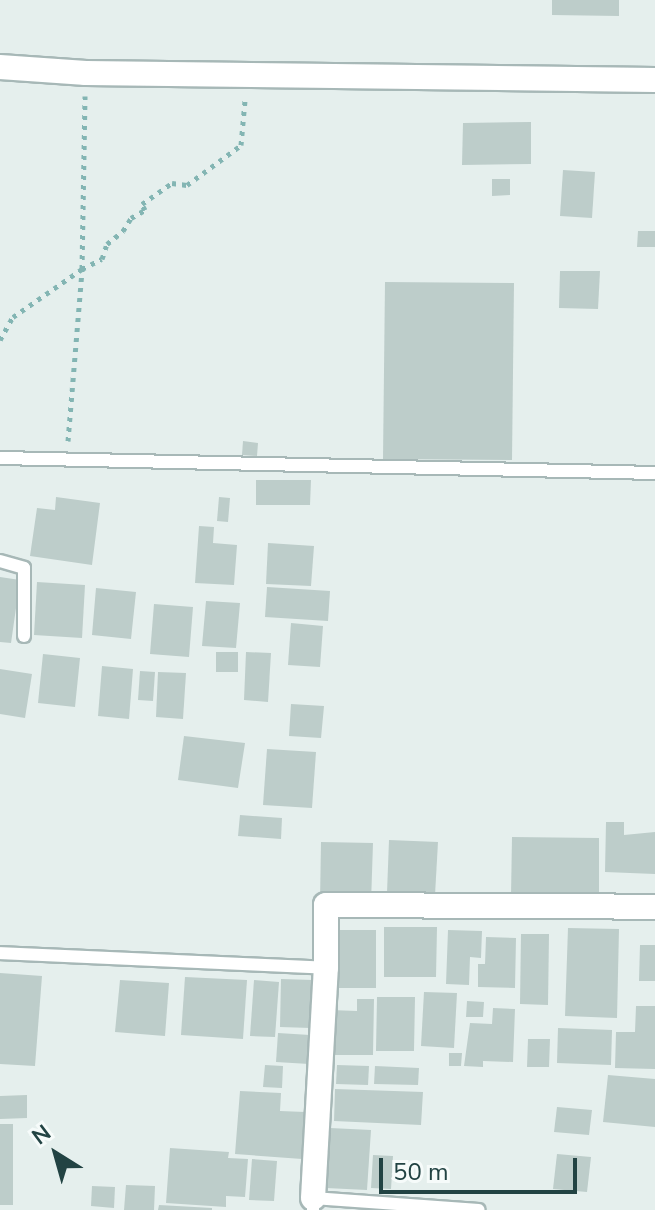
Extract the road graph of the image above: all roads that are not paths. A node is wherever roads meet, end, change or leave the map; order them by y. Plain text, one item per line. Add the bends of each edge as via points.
1 (0, 67) edge
2 (655, 80) edge
3 (0, 458) edge
4 (655, 473) edge
5 (0, 561) edge
6 (24, 636) dead end
7 (655, 907) edge
8 (0, 953) edge
9 (326, 968) junction
10 (313, 1204) edge
11 (479, 1210) edge

1 - 2 main road via 86,73
3 - 4 lane
5 - 6 lane via 24,568
7 - 9 main road via 326,905
8 - 9 lane
9 - 10 main road
10 - 11 lane

